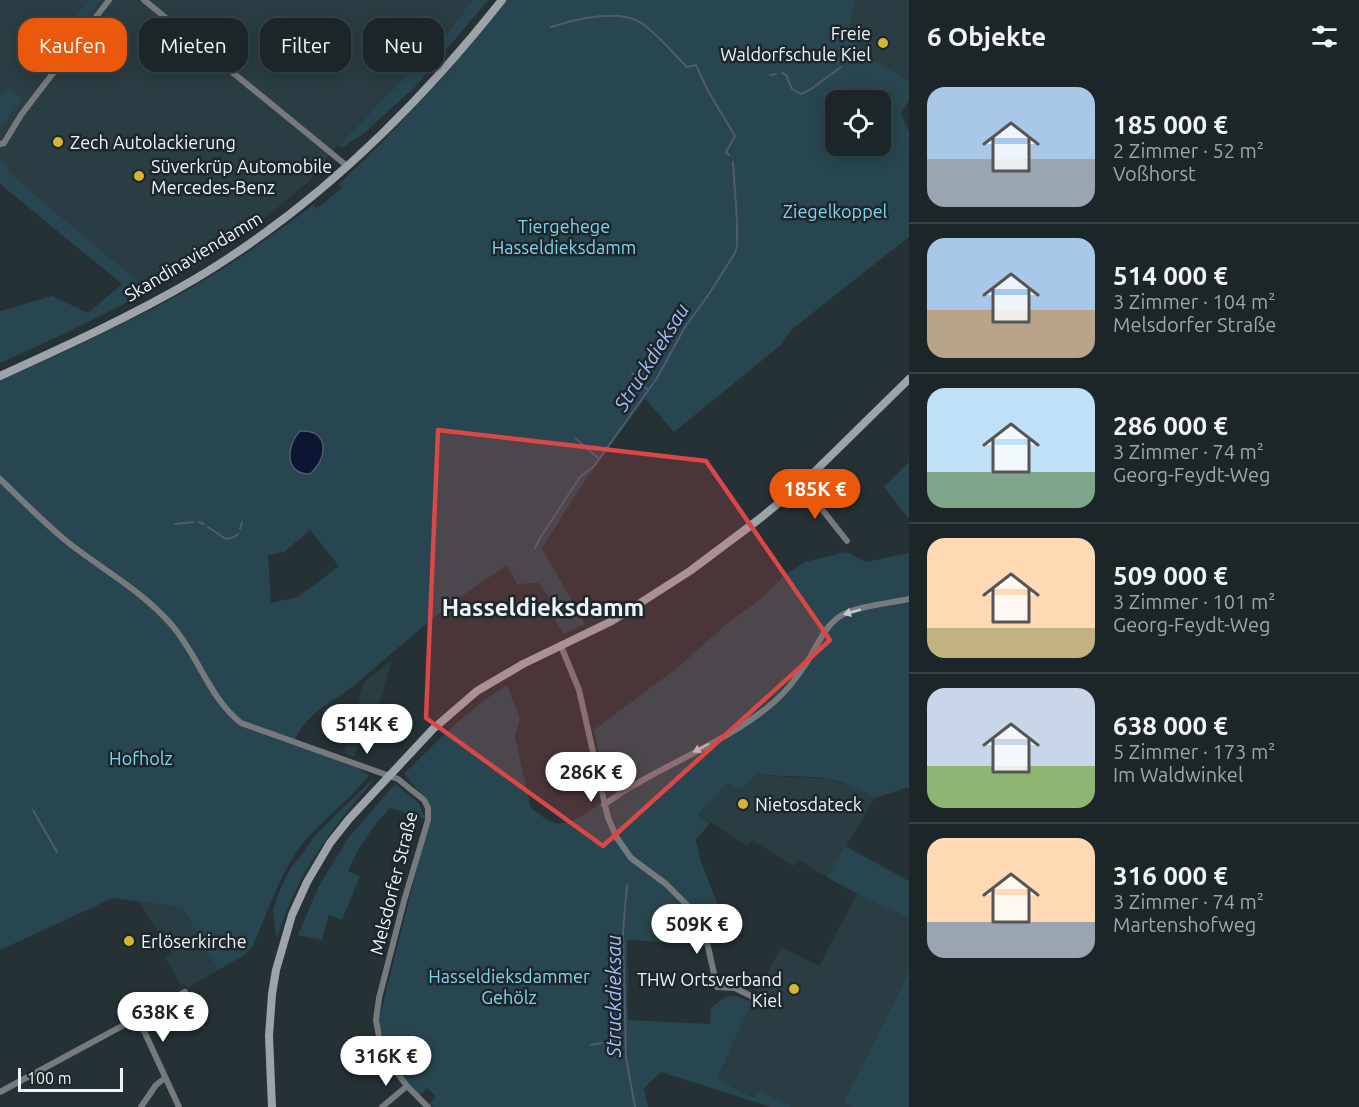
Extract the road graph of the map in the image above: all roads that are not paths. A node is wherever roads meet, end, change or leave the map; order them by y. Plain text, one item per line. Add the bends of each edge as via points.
1 (110, 0) edge
2 (144, 0) edge
3 (502, 0) edge
4 (0, 144) edge
5 (347, 166) junction
6 (0, 376) edge
7 (909, 379) edge
8 (0, 479) edge
9 (802, 484) junction
10 (847, 541) dead end
11 (909, 599) edge
12 (561, 646) junction
13 (390, 776) junction
14 (604, 805) junction
15 (184, 992) dead end
16 (755, 998) dead end
17 (138, 1018) junction
18 (165, 1078) junction
19 (407, 1086) junction
20 (0, 1092) edge
21 (141, 1107) edge
22 (178, 1107) edge
23 (272, 1107) edge
24 (382, 1107) edge
25 (428, 1107) edge

1 - 4 street
2 - 5 street
3 - 5 street, Skandinaviendamm via 433,84
5 - 6 street, Skandinaviendamm via 283,220 196,278 118,321
7 - 9 street
8 - 13 street, Melsdorfer Straße via 70,544 132,587 160,613 184,640 221,704 241,723
9 - 10 street
9 - 12 street via 667,586
11 -> 14 street via 841,615 775,701
12 - 13 street via 477,691 441,721
12 - 14 street via 579,690
13 - 19 street, Melsdorfer Straße via 404,782 428,808 376,1014 383,1051
13 - 23 street via 330,843 292,915 272,994
14 - 16 street via 617,838 631,858 666,884 702,920 717,987 735,988
15 - 17 street
17 - 18 street
17 - 20 street
18 - 21 street
18 - 22 street
19 - 24 street
19 - 25 street, Melsdorfer Straße

